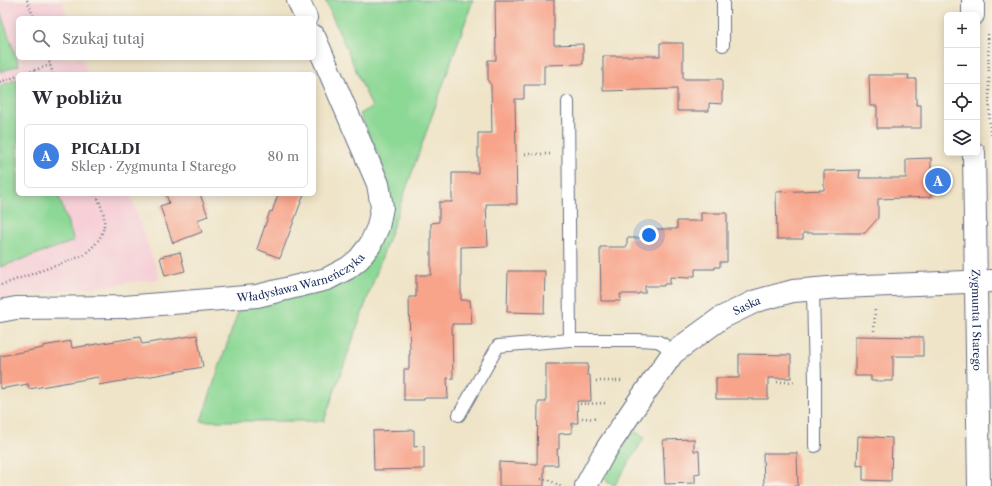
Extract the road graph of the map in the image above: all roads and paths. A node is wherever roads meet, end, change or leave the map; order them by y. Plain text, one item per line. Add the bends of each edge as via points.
1 (27, 0) edge
2 (298, 0) edge
3 (723, 0) edge
4 (973, 0) edge
5 (973, 12) edge
6 (33, 16) edge
7 (305, 16) edge
8 (988, 32) dead end
9 (316, 41) edge
10 (723, 45) dead end
11 (49, 60) edge
12 (50, 65) junction
13 (29, 72) edge
14 (52, 72) edge
15 (16, 77) edge
16 (0, 82) edge
17 (568, 102) dead end
18 (990, 135) dead end
19 (525, 154) dead end
20 (568, 154) junction
21 (974, 156) edge
22 (97, 196) edge
23 (984, 281) edge
24 (0, 285) edge
25 (813, 290) junction
26 (0, 311) edge
27 (570, 340) junction
28 (673, 353) junction
29 (596, 381) dead end
30 (626, 381) dead end
31 (611, 403) dead end
32 (580, 404) dead end
33 (459, 415) dead end
34 (582, 418) dead end
35 (601, 419) dead end
36 (815, 446) dead end
37 (541, 479) dead end
38 (561, 486) edge
39 (586, 486) edge
40 (979, 486) edge

1 - 6 path
2 - 7 street
3 - 10 lane
4 - 5 street
8 - 18 path
9 - 26 street, Władysława Warneńczyka via 378,184 382,207 378,227 370,245 360,258 328,279 257,296 124,307 16,308
11 - 12 path
12 - 13 path
12 - 14 path
15 - 16 path
17 - 20 lane
19 - 20 path
20 - 27 lane
21 - 23 street, Zygmunta I Starego
22 - 24 path via 103,213 104,227 92,248 82,256
23 - 25 street, Saska
23 - 40 street, Zygmunta I Starego
25 - 28 street, Saska via 793,291 756,301 721,318
25 - 36 lane
27 - 28 lane via 657,341
27 - 33 lane via 498,346
28 - 39 street, Saska via 604,453
29 - 30 path
31 - 32 path
34 - 35 path
37 - 38 path

